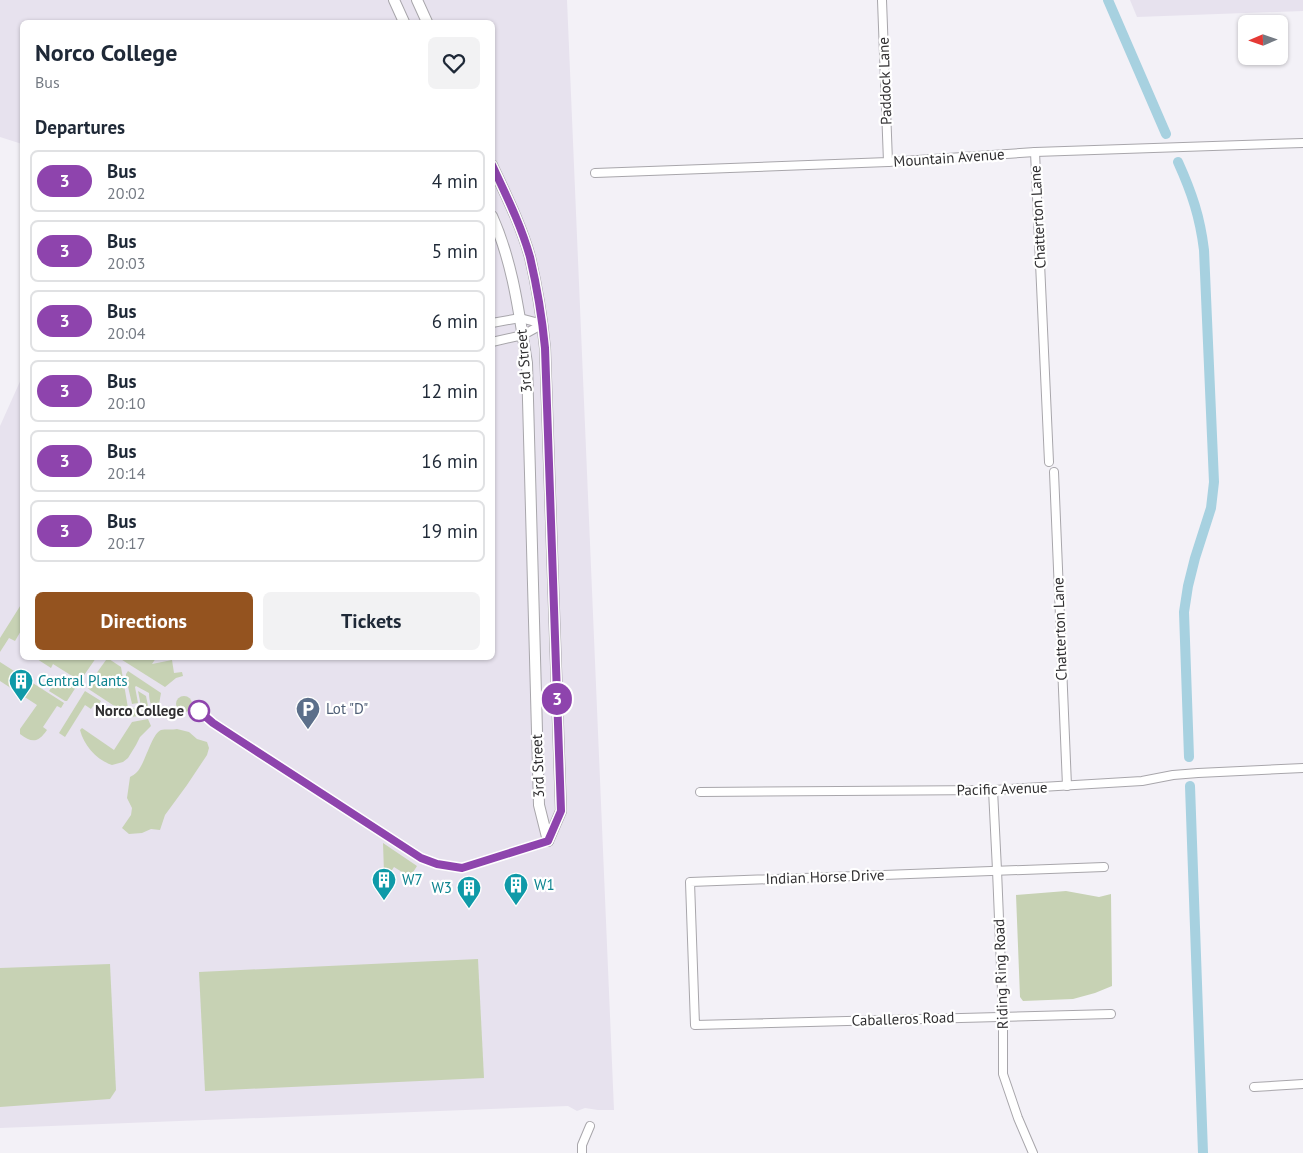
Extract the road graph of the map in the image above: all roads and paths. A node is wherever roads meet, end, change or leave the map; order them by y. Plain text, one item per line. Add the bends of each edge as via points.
1 (394, 0) edge
2 (417, 0) edge
3 (882, 0) edge
4 (403, 20) edge
5 (426, 20) edge
6 (1303, 142) edge
7 (1036, 152) junction
8 (888, 162) junction
9 (495, 171) edge
10 (595, 173) dead end
11 (495, 222) edge
12 (520, 318) junction
13 (495, 322) edge
14 (543, 324) junction
15 (523, 336) junction
16 (495, 341) edge
17 (1049, 462) dead end
18 (1054, 472) dead end
19 (1303, 768) edge
20 (1067, 786) junction
21 (992, 790) junction
22 (700, 792) dead end
23 (1104, 867) dead end
24 (998, 870) junction
25 (1111, 1014) dead end
26 (1003, 1016) junction
27 (695, 1025) joint
28 (1303, 1084) edge
29 (1254, 1087) dead end
30 (590, 1126) dead end
31 (582, 1153) edge
32 (1033, 1153) edge

1 - 4 street
2 - 5 street
3 - 8 street, Paddock Lane
6 - 7 street, Mountain Avenue
7 - 8 street, Mountain Avenue
7 - 17 street, Chatterton Lane
8 - 10 street, Mountain Avenue
9 - 14 street, 3rd Street via 529,256
11 - 12 street, 3rd Street via 510,266
12 - 13 street
12 - 14 street
12 - 15 street, 3rd Street
14 - 15 street
14 - 15 street, 3rd Street via 561,811 548,841 539,805
15 - 16 street
18 - 20 street, Chatterton Lane
19 - 20 street, Pacific Avenue via 1198,772 1142,781
20 - 21 street, Pacific Avenue
21 - 22 street, Pacific Avenue
21 - 24 street, Riding Ring Road
23 - 24 street, Indian Horse Drive
24 - 26 street, Riding Ring Road
24 - 27 street, Indian Horse Drive via 690,882
25 - 26 street, Caballeros Road
26 - 27 street, Caballeros Road
26 - 32 street, Riding Ring Road via 1003,1074
28 - 29 street
30 - 31 street

